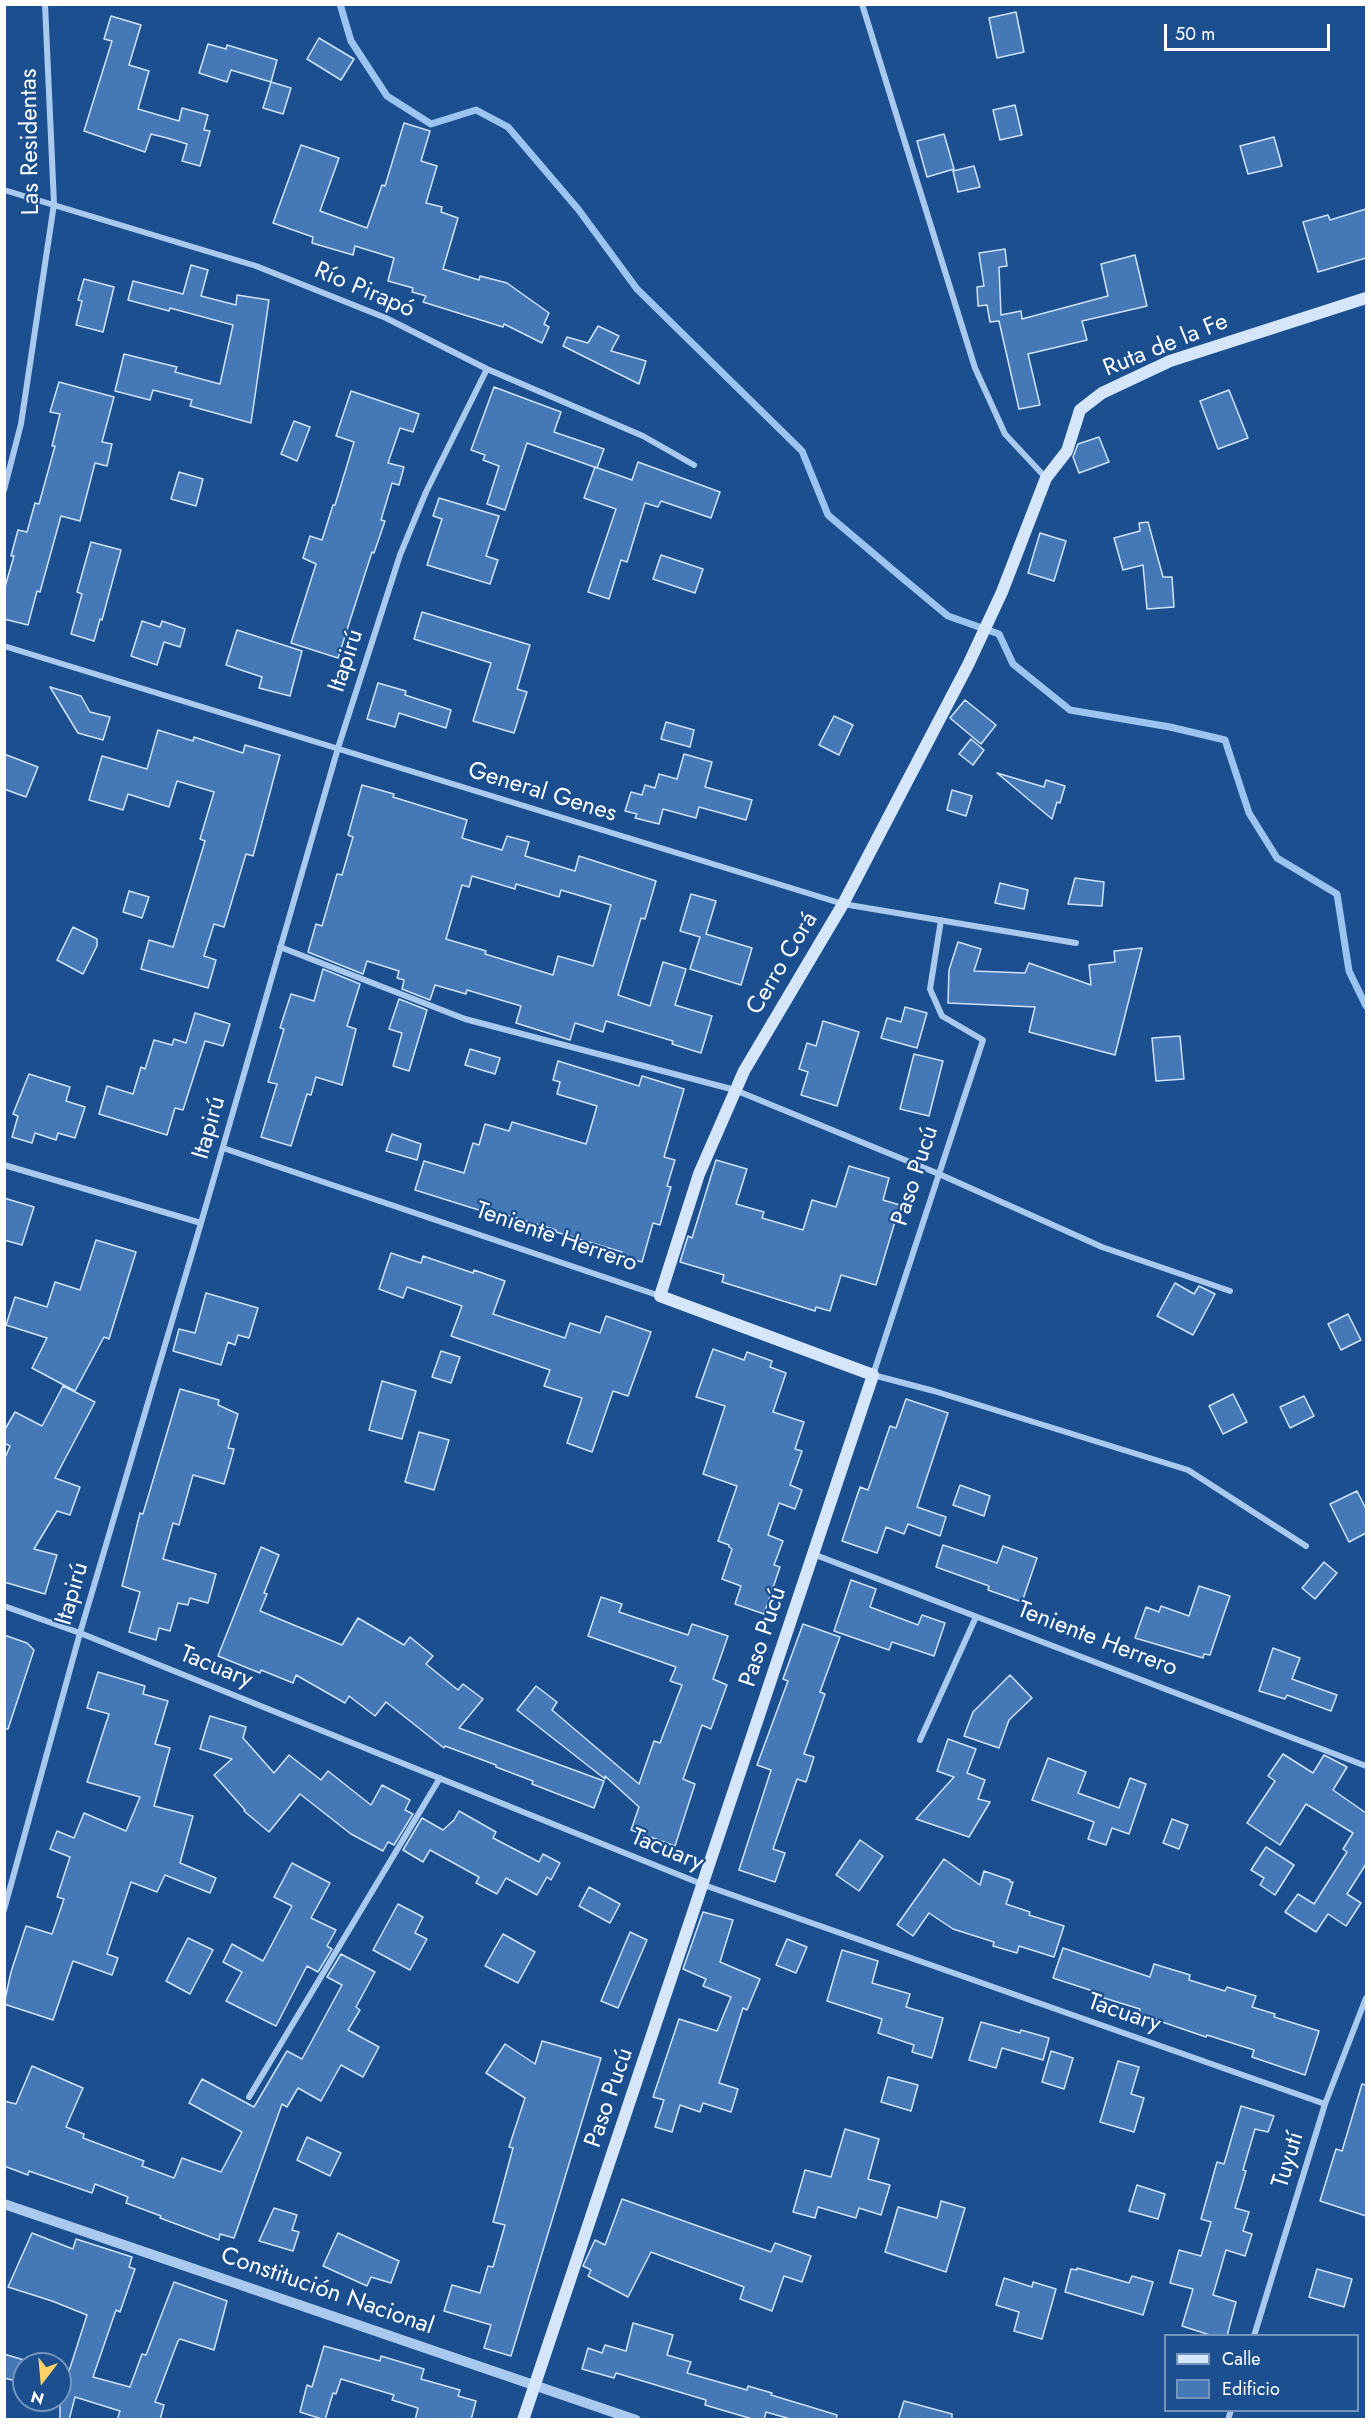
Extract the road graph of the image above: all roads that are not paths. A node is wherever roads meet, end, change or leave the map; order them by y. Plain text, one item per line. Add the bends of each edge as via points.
1 (45, 4) edge
2 (862, 4) edge
3 (4, 190) edge
4 (54, 204) junction
5 (1366, 298) edge
6 (487, 369) junction
7 (694, 465) dead end
8 (1046, 478) junction
9 (4, 490) edge
10 (4, 646) edge
11 (968, 665) joint
12 (338, 748) junction
13 (843, 904) junction
14 (941, 920) junction
15 (1076, 943) dead end
16 (280, 947) junction
17 (735, 1090) junction
18 (223, 1148) junction
19 (4, 1165) edge
20 (939, 1174) junction
21 (201, 1223) junction
22 (1230, 1291) dead end
23 (660, 1296) junction
24 (873, 1375) junction
25 (1306, 1546) dead end
26 (813, 1554) junction
27 (4, 1606) edge
28 (976, 1617) junction
29 (80, 1633) junction
30 (920, 1740) dead end
31 (1366, 1766) edge
32 (440, 1778) junction
33 (704, 1885) junction
34 (4, 1910) edge
35 (1366, 1998) edge
36 (249, 2097) dead end
37 (1325, 2104) junction
38 (4, 2204) edge
39 (1255, 2334) edge
40 (535, 2385) junction
41 (523, 2420) edge
42 (636, 2420) edge

1 - 4 street, Las Residentas
2 - 8 street via 975,368 1005,434
3 - 4 street, Río Pirapó
4 - 6 street, Río Pirapó via 256,266 386,318
4 - 9 street, Las Residentas via 21,424
5 - 8 main road, Ruta de la Fe via 1170,361 1102,393 1080,410 1067,451
6 - 7 street, Río Pirapó via 643,436
6 - 12 street, Itapirú via 426,492 400,555
8 - 11 main road, Ruta de la Fe via 1002,592
10 - 12 street, General Genes
11 - 13 main road, Cerro Corá
12 - 13 street, General Genes
12 - 16 street, Itapirú
13 - 14 street, General Genes
13 - 17 main road, Cerro Corá
14 - 15 street, General Genes
14 - 20 street, Paso Pucú via 930,989 942,1016 983,1040
16 - 17 street via 465,1019
16 - 18 street, Itapirú
17 - 20 street
17 - 23 main road, Cerro Corá via 699,1174
18 - 21 street, Itapirú
18 - 23 street, Teniente Herrero
19 - 21 street
20 - 22 street via 1102,1247
20 - 24 street, Paso Pucú
21 - 29 street, Itapirú
23 - 24 main road, Teniente Herrero
24 - 25 street via 934,1390 1188,1470
24 - 26 main road, Paso Pucú
26 - 28 street, Teniente Herrero
26 - 33 main road, Paso Pucú
27 - 29 street, Tacuary
28 - 30 street
28 - 31 street, Teniente Herrero
29 - 32 street, Tacuary
29 - 34 street, Itapirú
32 - 33 street, Tacuary
32 - 36 street
33 - 37 street, Tacuary
33 - 40 main road, Paso Pucú
35 - 37 street, Tuyutí
37 - 39 street, Tuyutí
38 - 40 street, Constitución Nacional
40 - 41 main road, Paso Pucú
40 - 42 street, Constitución Nacional

